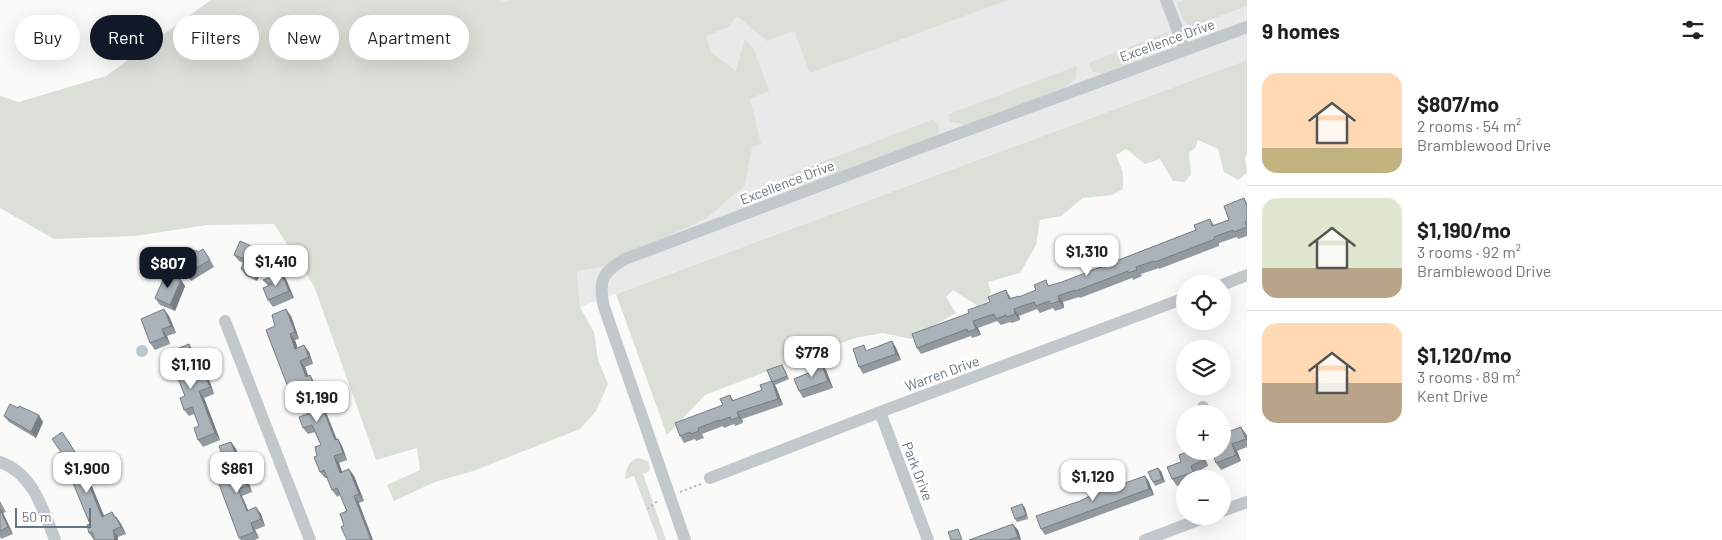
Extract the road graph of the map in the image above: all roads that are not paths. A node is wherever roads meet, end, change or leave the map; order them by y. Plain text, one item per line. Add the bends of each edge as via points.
1 (1166, 0) edge
2 (1247, 27) edge
3 (1185, 50) junction
4 (1247, 276) edge
5 (1231, 281) edge
6 (1176, 301) edge
7 (225, 321) dead end
8 (880, 412) junction
9 (5, 464) edge
10 (710, 478) dead end
11 (1247, 502) edge
12 (1231, 508) edge
13 (1185, 525) edge
14 (55, 540) edge
15 (310, 540) edge
16 (685, 540) edge
17 (928, 540) edge
18 (1145, 540) edge

1 - 3 street
2 - 3 street, Excellence Drive
3 - 16 street, Excellence Drive via 634,256 606,272 600,291 604,307
4 - 5 street
6 - 8 street, Warren Drive
7 - 15 street
8 - 10 street, Warren Drive
8 - 17 street, Park Drive
9 - 14 street via 28,482 35,492
11 - 12 street
13 - 18 street

